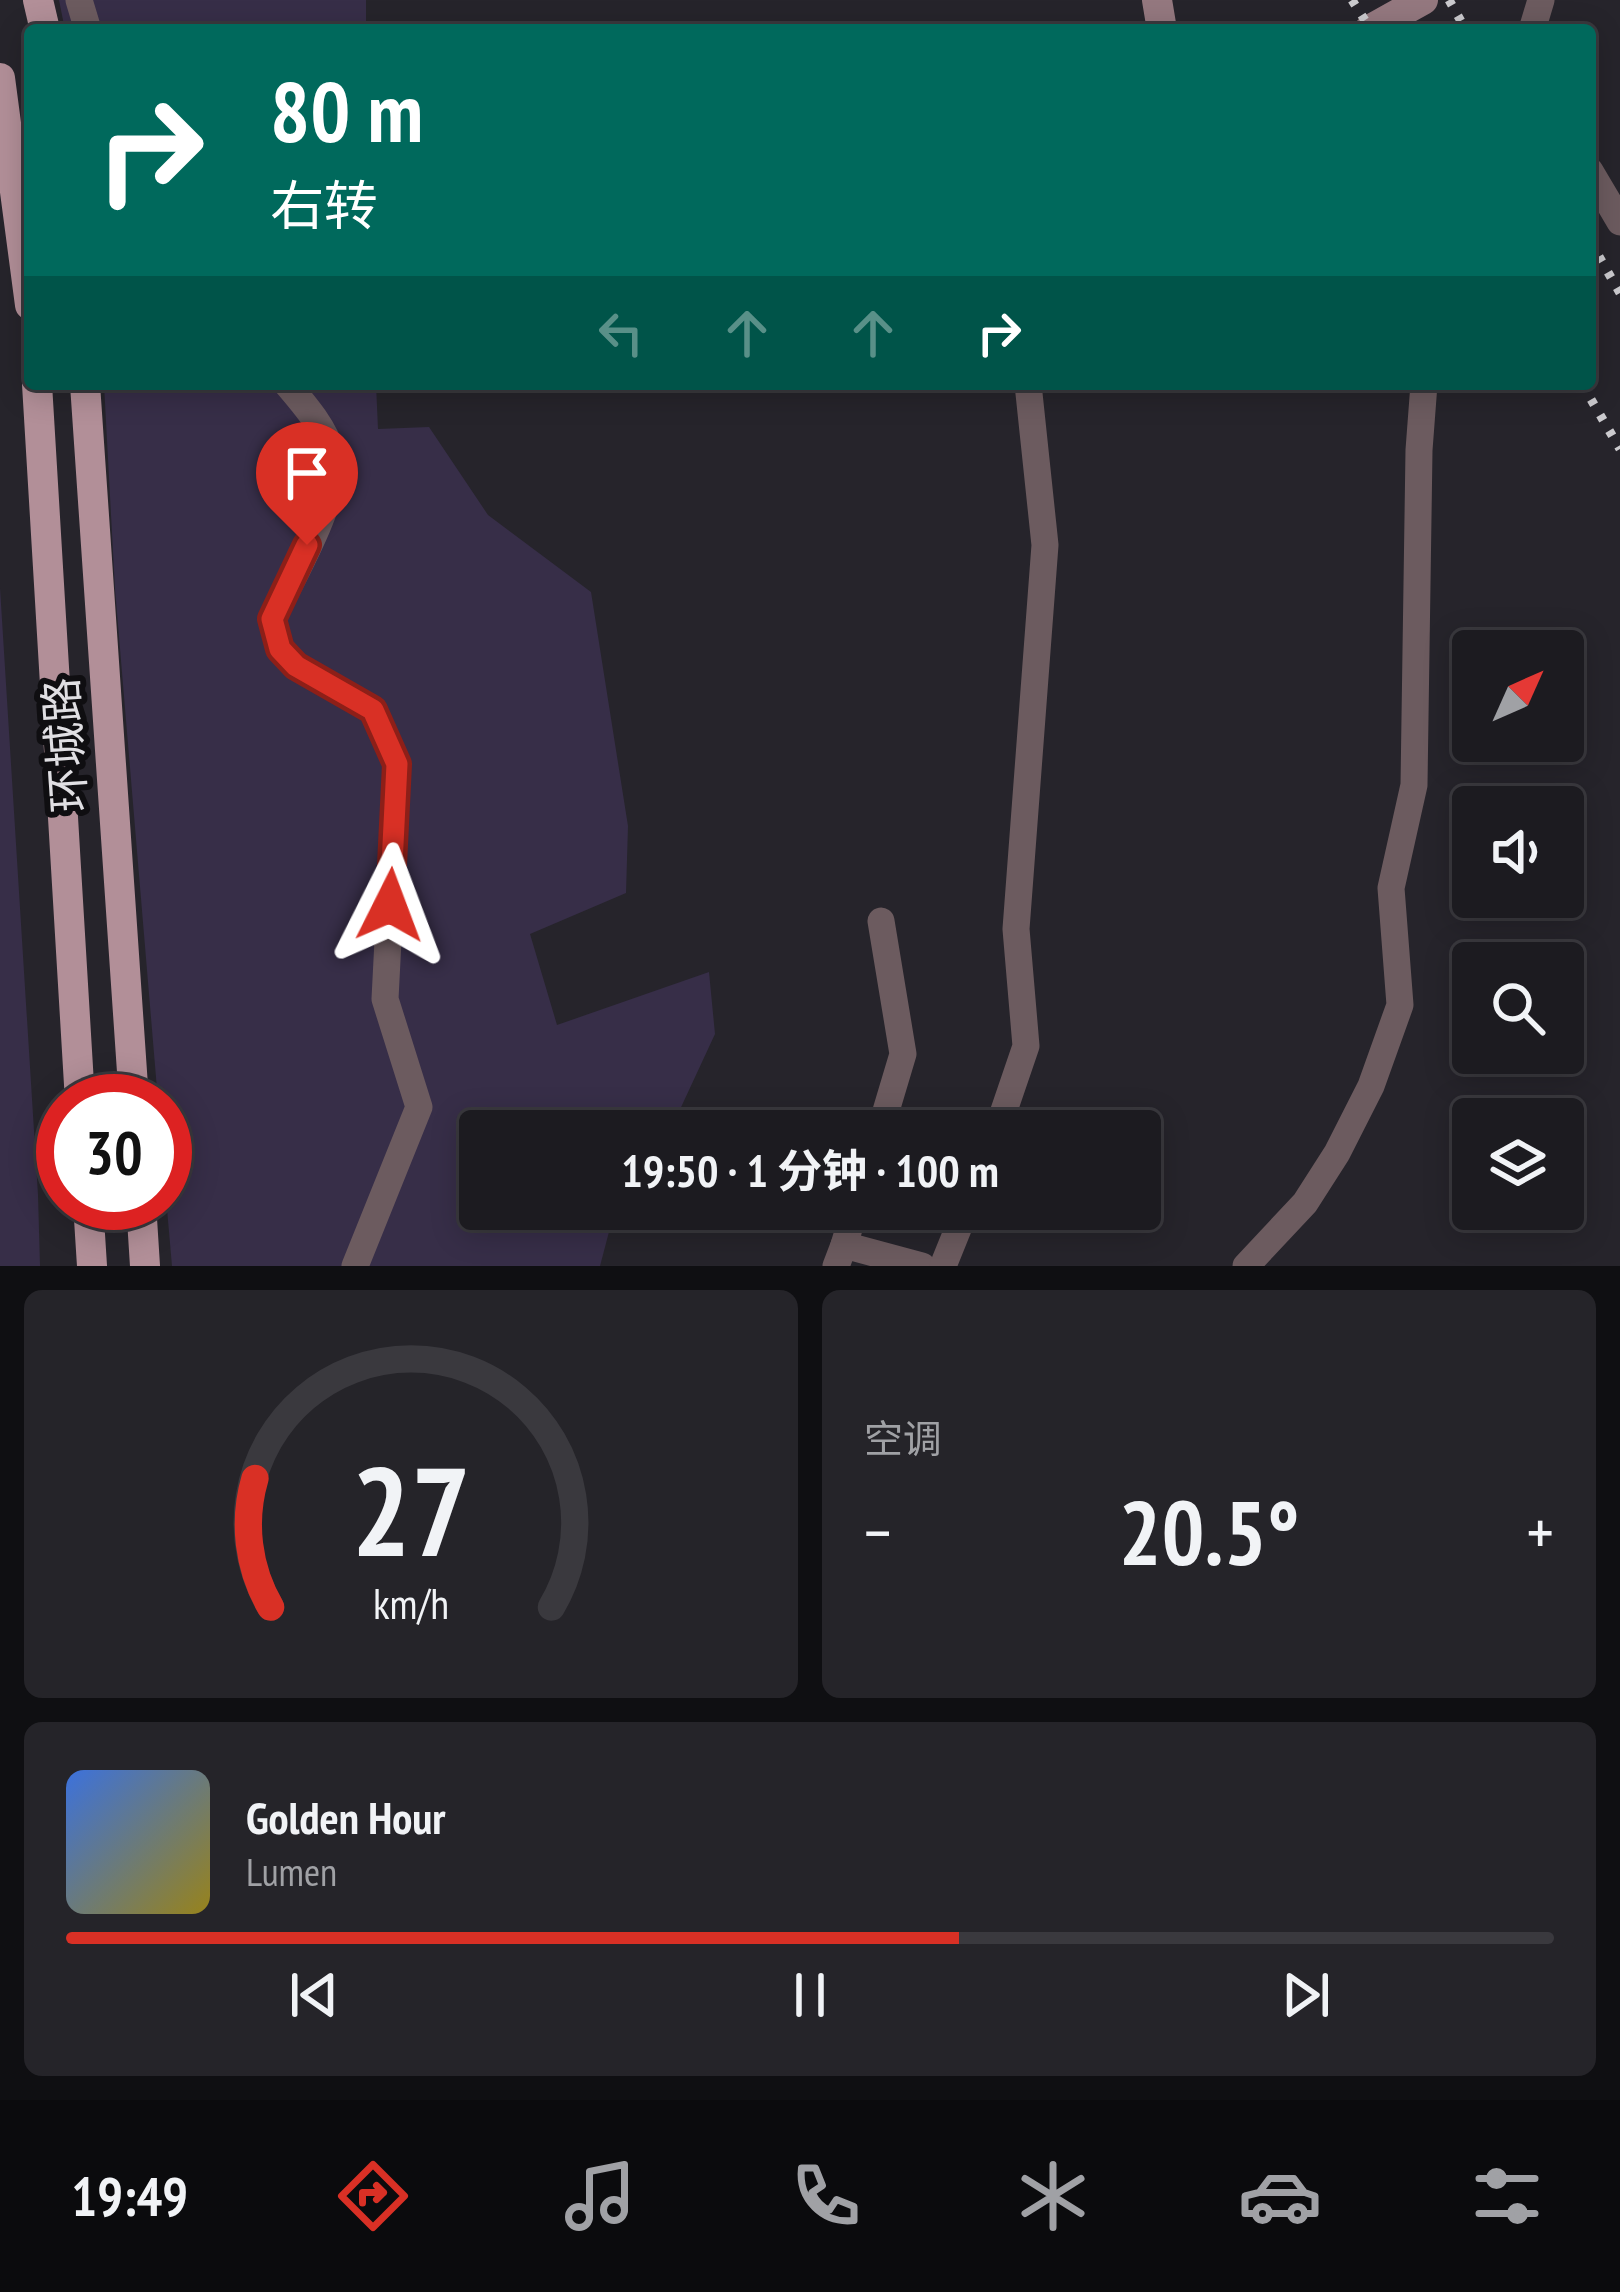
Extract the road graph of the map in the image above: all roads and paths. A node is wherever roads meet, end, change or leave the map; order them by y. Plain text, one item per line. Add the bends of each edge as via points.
1 (1423, 0) edge
2 (1381, 24) edge
3 (0, 78) edge
4 (1596, 181) edge
5 (1620, 222) edge
6 (24, 260) edge
7 (37, 390) edge
8 (86, 390) edge
9 (291, 390) edge
10 (1029, 390) edge
11 (1424, 390) edge
12 (880, 921) dead end
13 (78, 1074) edge
14 (132, 1074) edge
15 (887, 1110) edge
16 (1004, 1110) edge
17 (90, 1230) edge
18 (143, 1230) edge
19 (958, 1230) edge
20 (840, 1255) edge
21 (92, 1266) edge
22 (146, 1266) edge
23 (355, 1266) edge
24 (922, 1266) edge
25 (943, 1266) edge
26 (1246, 1266) edge

1 - 2 street
3 - 6 main road
4 - 5 street
7 - 13 main road, 环城路
8 - 14 main road, 环城路
9 - 23 street via 324,434 333,466 318,521 272,619 280,649 373,710 397,764 385,999 419,1107
10 - 16 street via 1045,545 1016,929 1026,1046
11 - 26 street via 1414,785 1390,888 1400,1005 1337,1153 1305,1203
12 - 15 street via 904,1054
17 - 21 main road
18 - 22 main road
19 - 25 street
20 - 24 street

